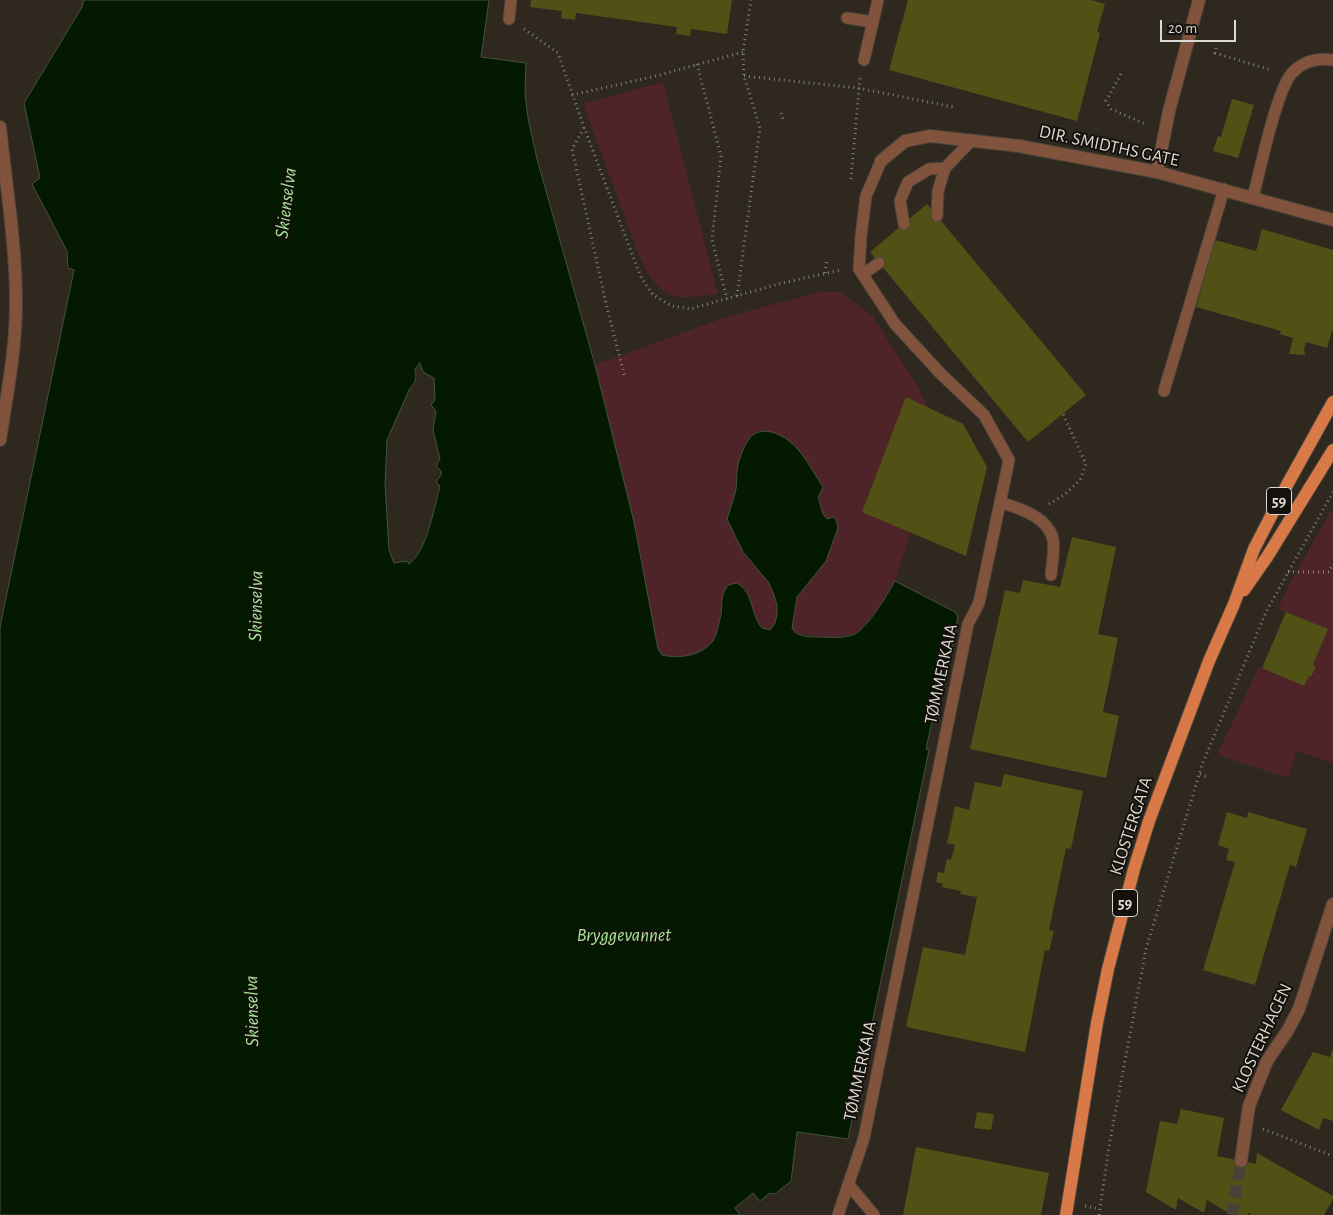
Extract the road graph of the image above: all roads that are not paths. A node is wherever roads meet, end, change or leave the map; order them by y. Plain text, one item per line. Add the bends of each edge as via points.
1 (511, 0) edge
2 (878, 0) edge
3 (1199, 0) edge
4 (847, 18) dead end
5 (509, 19) road end
6 (872, 22) junction
7 (864, 60) dead end
8 (1333, 60) edge
9 (0, 127) edge
10 (972, 140) junction
11 (881, 161) joint
12 (945, 168) junction
13 (1157, 172) junction
14 (1224, 189) junction
15 (1253, 197) junction
16 (937, 216) dead end
17 (1333, 220) edge
18 (904, 224) dead end
19 (879, 263) dead end
20 (861, 271) junction
21 (1164, 391) dead end
22 (1333, 402) edge
23 (0, 440) edge
24 (1333, 450) edge
25 (1000, 502) junction
26 (1051, 575) dead end
27 (1234, 604) junction
28 (1333, 904) edge
29 (1241, 1161) tunnel mouth
30 (849, 1185) junction
31 (838, 1215) edge
32 (874, 1215) edge
33 (1066, 1215) edge

1 - 5 lane
2 - 6 lane
3 - 13 street via 1169,111
4 - 6 lane
6 - 7 lane
8 - 15 lane via 1305,64 1288,79
9 - 23 street via 14,249 16,302 14,352
10 - 11 street, DIR. SMIDTHS GATE via 930,136 905,141
10 - 12 lane
10 - 13 street, DIR. SMIDTHS GATE
11 - 20 lane via 866,196
12 - 16 lane via 938,191
12 - 18 lane via 929,169 908,182 900,201
13 - 14 street, DIR. SMIDTHS GATE
14 - 15 street, DIR. SMIDTHS GATE
14 - 21 lane
15 - 17 street, DIR. SMIDTHS GATE
19 - 20 lane
20 - 25 lane, TØMMERKAIA via 895,324 984,415 1009,460
22 - 27 main road, KLOSTERGATA / 59 via 1254,549
24 - 27 main road, KLOSTERGATA / 59
25 - 26 lane via 1032,514 1048,528 1053,540
25 - 30 lane, TØMMERKAIA via 979,603 968,624 864,1138
27 - 33 main road, KLOSTERGATA / 59 via 1208,661 1134,869 1099,1014
28 - 29 street, KLOSTERHAGEN via 1298,1009 1267,1061 1249,1106
30 - 31 lane, TØMMERKAIA
30 - 32 lane

